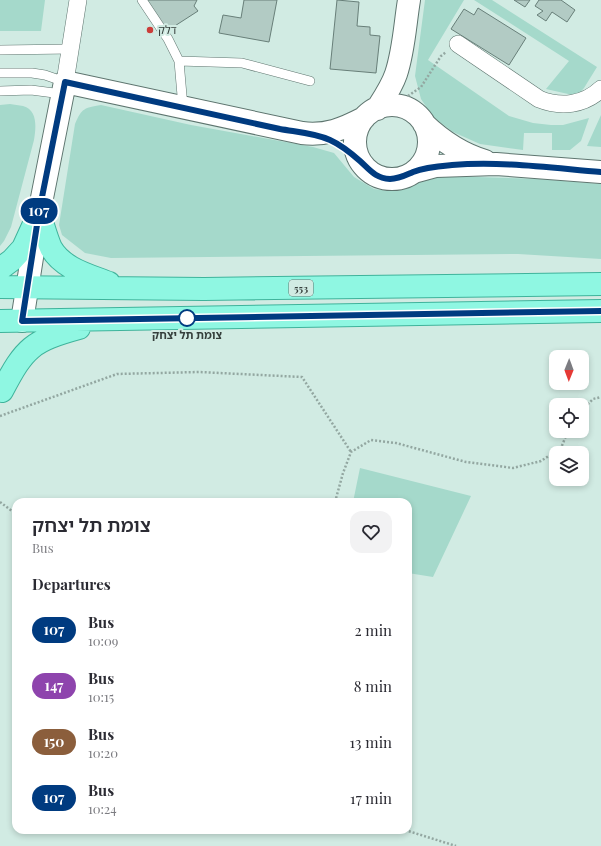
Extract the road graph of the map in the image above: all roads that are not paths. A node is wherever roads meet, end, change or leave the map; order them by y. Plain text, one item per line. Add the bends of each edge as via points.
1 (78, 0) edge
2 (142, 0) edge
3 (409, 0) edge
4 (458, 44) road end
5 (71, 49) junction
6 (0, 50) edge
7 (401, 56) junction
8 (179, 60) junction
9 (0, 73) edge
10 (310, 81) dead end
11 (64, 88) junction
12 (601, 89) edge
13 (0, 91) edge
14 (183, 107) junction
15 (415, 111) junction
16 (370, 113) junction
17 (315, 134) junction
18 (360, 161) junction
19 (496, 164) junction
20 (414, 172) junction
21 (601, 172) edge
22 (39, 212) junction
23 (0, 269) edge
24 (601, 284) edge
25 (28, 287) junction
26 (0, 288) edge
27 (121, 288) junction
28 (601, 311) edge
29 (109, 320) junction
30 (22, 321) junction
31 (0, 322) edge
32 (1, 386) edge

1 - 5 street
2 - 8 lane
3 - 7 street
4 - 12 street via 547,102 573,104 595,95
5 - 6 lane
5 - 11 street
7 - 15 street via 403,84
7 - 16 street via 387,93
8 - 10 lane via 242,63
8 - 14 lane
9 - 11 lane via 46,75
11 - 13 lane
11 - 14 street
11 - 22 street
14 - 17 street via 295,132
15 - 16 street via 392,105 382,106
15 - 19 street via 437,137 451,147
15 - 20 street via 427,130 429,141 428,152
16 - 17 street via 339,130
16 - 18 street via 358,127 355,138
17 - 18 street via 343,147
18 - 20 street via 368,170 391,179
19 - 20 street via 436,166
19 - 21 street
22 - 23 main road via 23,248
22 - 25 street
22 - 27 main road via 52,248 64,262 76,270
24 - 27 main road, 553
25 - 26 main road, 553
25 - 27 main road, 553
25 - 30 street
28 - 29 main road
29 - 30 main road
29 - 32 main road via 51,336 35,344 25,353
30 - 31 main road

